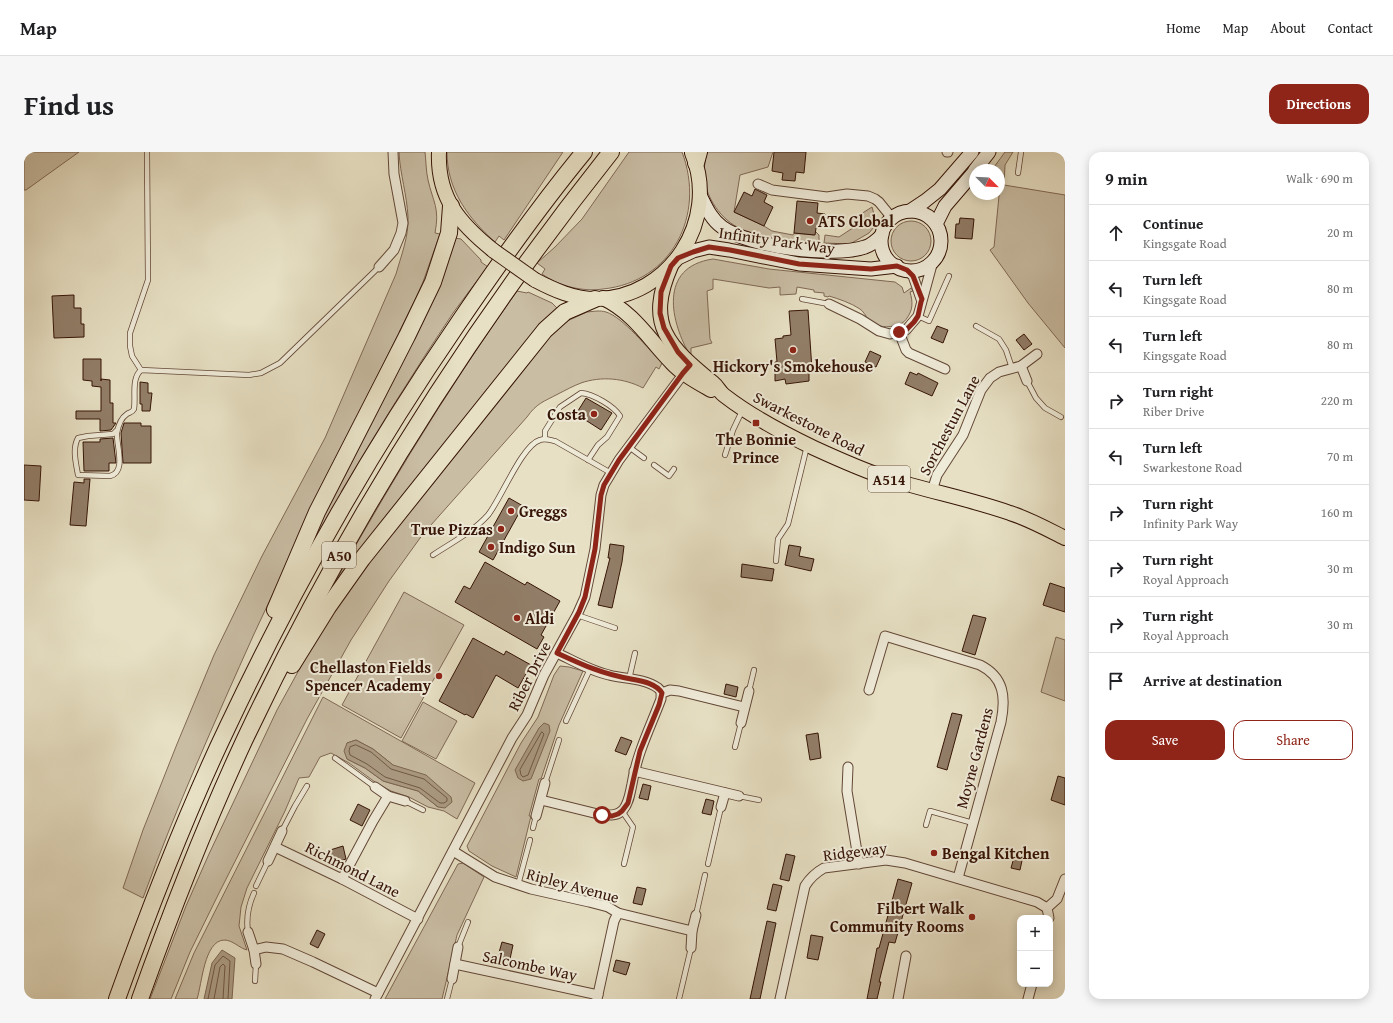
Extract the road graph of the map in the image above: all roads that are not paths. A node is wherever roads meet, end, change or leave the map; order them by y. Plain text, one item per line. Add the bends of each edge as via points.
1 (147, 152) edge
2 (393, 152) edge
3 (439, 152) edge
4 (584, 152) edge
5 (611, 152) edge
6 (972, 152) edge
7 (989, 152) edge
8 (1021, 152) edge
9 (696, 156) edge
10 (980, 164) edge
11 (1018, 173) dead end
12 (969, 177) edge
13 (758, 184) dead end
14 (700, 195) junction
15 (451, 206) junction
16 (910, 211) junction
17 (892, 218) junction
18 (936, 224) junction
19 (882, 234) junction
20 (933, 261) junction
21 (675, 262) junction
22 (379, 267) joint
23 (902, 268) junction
24 (948, 276) dead end
25 (599, 298) junction
26 (802, 299) dead end
27 (922, 299) junction
28 (829, 304) joint
29 (918, 316) junction
30 (976, 326) dead end
31 (899, 332) junction
32 (1037, 354) dead end
33 (1016, 367) junction
34 (687, 369) junction
35 (945, 369) dead end
36 (141, 370) junction
37 (1027, 381) joint
38 (742, 409) junction
39 (1061, 417) dead end
40 (118, 429) junction
41 (545, 439) junction
42 (808, 444) junction
43 (629, 447) junction
44 (725, 455) dead end
45 (644, 458) dead end
46 (588, 460) junction
47 (654, 465) dead end
48 (674, 469) dead end
49 (610, 473) junction
50 (932, 490) junction
51 (1065, 538) edge
52 (433, 555) dead end
53 (776, 561) dead end
54 (577, 615) junction
55 (614, 628) dead end
56 (557, 653) junction
57 (635, 653) dead end
58 (590, 669) junction
59 (754, 670) dead end
60 (629, 679) junction
61 (869, 690) dead end
62 (749, 691) joint
63 (662, 693) junction
64 (744, 707) junction
65 (566, 721) dead end
66 (741, 723) joint
67 (226, 730) junction
68 (559, 740) dead end
69 (735, 747) dead end
70 (335, 758) dead end
71 (848, 767) dead end
72 (634, 771) junction
73 (227, 779) junction
74 (545, 783) joint
75 (307, 786) dead end
76 (375, 787) joint
77 (725, 793) junction
78 (388, 796) junction
79 (739, 796) joint
80 (541, 800) junction
81 (759, 800) dead end
82 (405, 801) joint
83 (721, 807) joint
84 (424, 810) dead end
85 (622, 811) junction
86 (536, 816) joint
87 (973, 823) junction
88 (926, 825) dead end
89 (533, 828) dead end
90 (282, 831) joint
91 (530, 840) dead end
92 (275, 847) junction
93 (453, 851) junction
94 (268, 861) joint
95 (624, 864) dead end
96 (708, 864) dead end
97 (859, 864) junction
98 (706, 875) dead end
99 (958, 878) junction
100 (1065, 878) edge
101 (342, 879) junction
102 (518, 885) junction
103 (256, 886) dead end
104 (254, 893) dead end
105 (1047, 908) junction
106 (618, 913) junction
107 (696, 915) joint
108 (1048, 915) edge
109 (418, 919) junction
110 (468, 922) dead end
111 (692, 931) junction
112 (248, 932) joint
113 (458, 947) joint
114 (691, 948) joint
115 (254, 950) junction
116 (906, 956) dead end
117 (256, 964) joint
118 (455, 964) junction
119 (452, 979) joint
120 (255, 981) dead end
121 (1031, 987) edge
122 (376, 996) edge
123 (597, 997) edge
124 (117, 999) edge
125 (140, 999) edge
126 (447, 999) edge
127 (679, 999) edge
128 (780, 999) edge
129 (898, 999) edge
130 (1028, 999) edge

1 - 36 lane via 148,280 130,333 132,356
2 - 22 street via 401,233 394,250
3 - 15 main road via 440,173
4 - 67 highway, A50 via 488,280 399,412 325,536 257,664
5 - 73 highway, A50 via 543,239 499,301 389,469 291,645
6 - 16 street via 940,189
7 - 10 street
8 - 11 lane
9 - 14 main road
12 - 18 street via 946,206
13 - 17 street via 772,190 827,197 847,194 868,196 879,202
14 - 19 street, Infinity Park Way via 713,219 721,226 735,234 778,246 822,251 858,249 868,247
14 - 21 main road via 693,230
15 - 25 main road, bridge via 473,234 535,280 571,295
15 - 67 highway via 449,233 433,282 317,512 256,651
16 - 17 street
16 - 18 street via 925,214
17 - 19 street
18 - 20 street via 941,243
19 - 23 street via 884,253 892,263
20 - 23 street via 919,269
20 - 27 street
21 - 23 street, Infinity Park Way via 709,247 799,264 871,269
21 - 25 main road via 661,275 640,288 628,293
21 - 34 main road, Swarkestone Road / A514 via 661,292 660,313 667,335
22 - 36 lane via 280,363 261,374
23 - 27 street via 913,276
24 - 29 lane via 929,321
25 - 34 main road, Swarkestone Road / A514 via 621,307 661,352
25 - 73 highway via 565,312 545,330 362,559 313,630 254,737
26 - 28 lane
27 - 29 street
28 - 31 street via 860,319 879,332
29 - 31 street via 906,330
30 - 33 lane via 999,340
31 - 35 street via 909,354
32 - 33 street, Sorchestun Lane
33 - 37 street
33 - 50 street, Sorchestun Lane via 999,372 990,378 981,390 963,434 937,476
34 - 38 main road, Swarkestone Road / A514 via 707,388 723,395
34 - 43 street, Riber Drive
36 - 40 lane via 135,380 134,409 123,418
37 - 39 lane via 1045,408
38 - 42 main road, Swarkestone Road / A514
38 - 44 lane
40 - 40 lane via 118,471 114,475 78,475 74,450 78,438 113,434
41 - 46 lane via 555,441
41 - 46 lane via 545,431 560,407 581,393 590,394 617,411 620,416
41 - 52 lane via 536,442 525,453 488,514 471,530
42 - 50 main road, Swarkestone Road / A514 via 874,474
42 - 53 lane via 788,524 778,540
43 - 45 lane
43 - 49 street, Riber Drive
46 - 49 lane
47 - 48 lane via 669,476
49 - 54 street, Riber Drive via 601,495 590,578
50 - 51 main road, Swarkestone Road / A514 via 1010,512
54 - 55 lane
54 - 56 street, Riber Drive
56 - 58 street
56 - 93 street, Riber Drive via 544,675 527,715 512,738
57 - 60 lane
58 - 60 street
58 - 65 lane
59 - 62 lane
60 - 63 street via 653,685
61 - 87 street, Moyne Gardens via 885,636 980,665 992,674 1002,688 1004,708
62 - 64 street
63 - 64 street via 670,690 679,691
63 - 72 street
64 - 66 street
66 - 69 lane
67 - 124 highway, A50 via 194,801
68 - 74 lane
70 - 76 lane
71 - 97 street via 847,791
72 - 77 street
72 - 85 street via 629,798
73 - 125 highway, A50 via 188,870
74 - 80 street
75 - 90 lane
76 - 78 street
77 - 79 street
77 - 83 street
78 - 82 street
78 - 101 street
79 - 81 lane
80 - 85 street via 602,815 612,816
80 - 86 street
82 - 84 lane
83 - 96 lane
85 - 95 lane via 633,827
86 - 89 lane
87 - 88 lane via 930,811
87 - 99 street, Moyne Gardens
90 - 92 street
91 - 102 lane
92 - 94 street
92 - 101 street, Richmond Lane
93 - 102 street, Ripley Avenue via 495,877
93 - 109 street, Riber Drive
94 - 103 lane
97 - 99 street, Ridgeway via 886,860 905,862
97 - 128 street, Ridgeway via 824,868 810,878
98 - 107 lane
99 - 105 street, Ridgeway via 1038,902
100 - 105 street via 1057,899
101 - 109 street, Richmond Lane
102 - 106 street, Ripley Avenue via 608,907
104 - 112 lane via 247,915
105 - 108 street
106 - 111 street, Ripley Avenue
106 - 123 street
107 - 111 street
109 - 122 street, Riber Drive
110 - 113 lane
111 - 114 street
112 - 115 street
113 - 118 street
114 - 127 lane
115 - 117 street
115 - 122 street via 266,947 283,949
116 - 129 street
117 - 120 lane
118 - 119 street
118 - 123 street, Salcombe Way
119 - 126 lane
121 - 130 street

